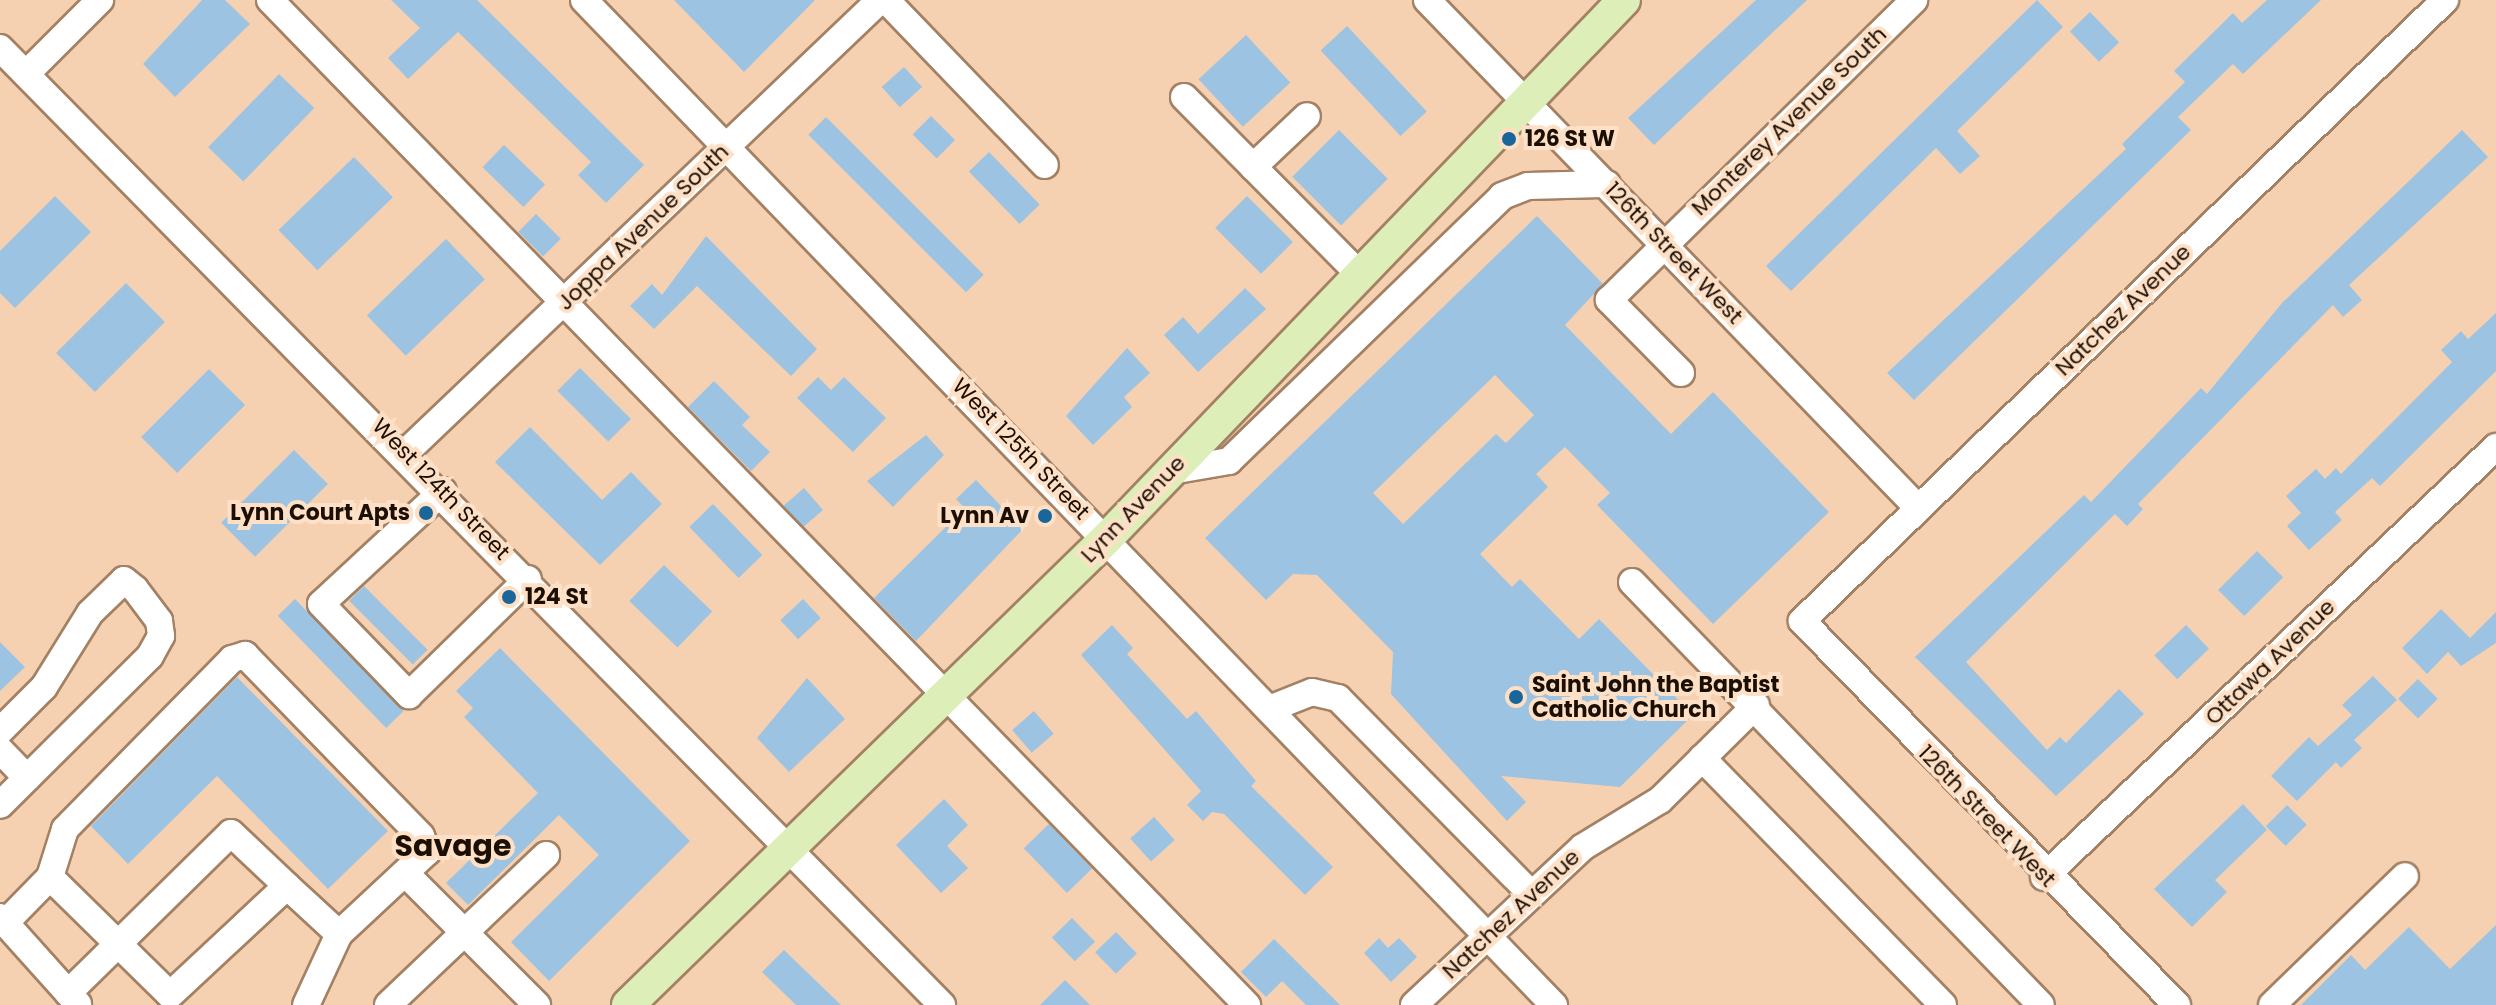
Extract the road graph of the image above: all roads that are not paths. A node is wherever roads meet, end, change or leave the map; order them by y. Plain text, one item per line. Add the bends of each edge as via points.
1 (100, 0) edge
2 (270, 0) edge
3 (584, 0) edge
4 (880, 0) edge
5 (886, 0) edge
6 (1427, 0) edge
7 (1624, 0) edge
8 (1914, 0) edge
9 (2445, 0) edge
10 (0, 48) edge
11 (26, 74) junction
12 (1184, 97) dead end
13 (1526, 99) junction
14 (1307, 116) dead end
15 (728, 145) junction
16 (1045, 165) dead end
17 (1253, 167) junction
18 (1607, 184) junction
19 (1663, 243) junction
20 (1358, 273) junction
21 (565, 301) junction
22 (1681, 373) dead end
23 (2496, 447) edge
24 (405, 453) junction
25 (1171, 471) junction
26 (443, 491) junction
27 (1918, 508) junction
28 (1107, 538) junction
29 (528, 579) junction
30 (1632, 582) dead end
31 (1802, 621) joint
32 (947, 694) junction
33 (1756, 705) junction
34 (1269, 709) junction
35 (0, 731) edge
36 (0, 750) edge
37 (1702, 758) junction
38 (27, 778) junction
39 (0, 805) edge
40 (790, 847) junction
41 (546, 855) dead end
42 (405, 873) junction
43 (2405, 876) dead end
44 (50, 877) junction
45 (2044, 877) junction
46 (287, 886) junction
47 (1531, 894) junction
48 (3, 920) edge
49 (465, 930) junction
50 (339, 934) junction
51 (1486, 936) junction
52 (118, 944) junction
53 (73, 999) edge
54 (632, 1004) edge
55 (306, 1005) edge
56 (388, 1005) edge
57 (537, 1005) edge
58 (942, 1005) edge
59 (1247, 1005) edge
60 (1414, 1005) edge
61 (1554, 1005) edge
62 (1943, 1005) edge
63 (2041, 1005) edge
64 (2177, 1005) edge
65 (2272, 1005) edge

1 - 11 street
2 - 21 street
3 - 15 street, West 125th Street
4 - 15 street, Joppa Avenue South
5 - 16 street
6 - 13 street, 126th Street West
7 - 13 main road, Lynn Avenue
8 - 19 street, Monterey Avenue South
9 - 27 street, Natchez Avenue
10 - 11 street, West 124th Street
11 - 24 street, West 124th Street
12 - 17 street
13 - 18 street, 126th Street West
13 - 20 main road, Lynn Avenue
14 - 17 street
15 - 21 street, Joppa Avenue South
15 - 28 street, West 125th Street
17 - 20 street
18 - 19 street, 126th Street West
18 - 25 street via 1528,186 1502,196 1229,461
19 - 22 street, Monterey Avenue South via 1609,300
19 - 27 street, 126th Street West
20 - 25 main road, Lynn Avenue
21 - 24 street, Joppa Avenue South
21 - 32 street
23 - 45 street, Ottawa Avenue
24 - 26 street, West 124th Street
25 - 28 main road, Lynn Avenue
26 - 29 street, West 124th Street
26 - 29 street via 321,604 409,695
27 - 31 street, Natchez Avenue
28 - 32 main road, Lynn Avenue
28 - 34 street, West 125th Street
29 - 40 street, West 124th Street
30 - 33 street
31 - 45 street, 126th Street West
32 - 40 main road, Lynn Avenue
32 - 59 street
33 - 37 street, Natchez Avenue
33 - 63 street
34 - 47 street via 1312,692 1338,698
34 - 51 street, West 125th Street
35 - 38 street via 44,687 90,613 124,580 135,589 161,636 122,687
36 - 38 street
37 - 47 street, Natchez Avenue via 1660,800 1583,847
37 - 62 street
38 - 39 street
40 - 54 main road, Lynn Avenue
40 - 58 street, West 124th Street
41 - 49 street
42 - 44 street via 427,852 421,836 245,655 232,659 65,829
42 - 49 street
42 - 50 street
43 - 65 street
44 - 48 street
44 - 52 street
45 - 64 street, 126th Street West
46 - 50 street
46 - 52 street via 170,995
46 - 52 street via 231,833
47 - 51 street, Natchez Avenue
48 - 53 street
49 - 56 street
49 - 57 street
50 - 55 street
51 - 60 street, Natchez Avenue
51 - 61 street, West 125th Street
52 - 53 street

